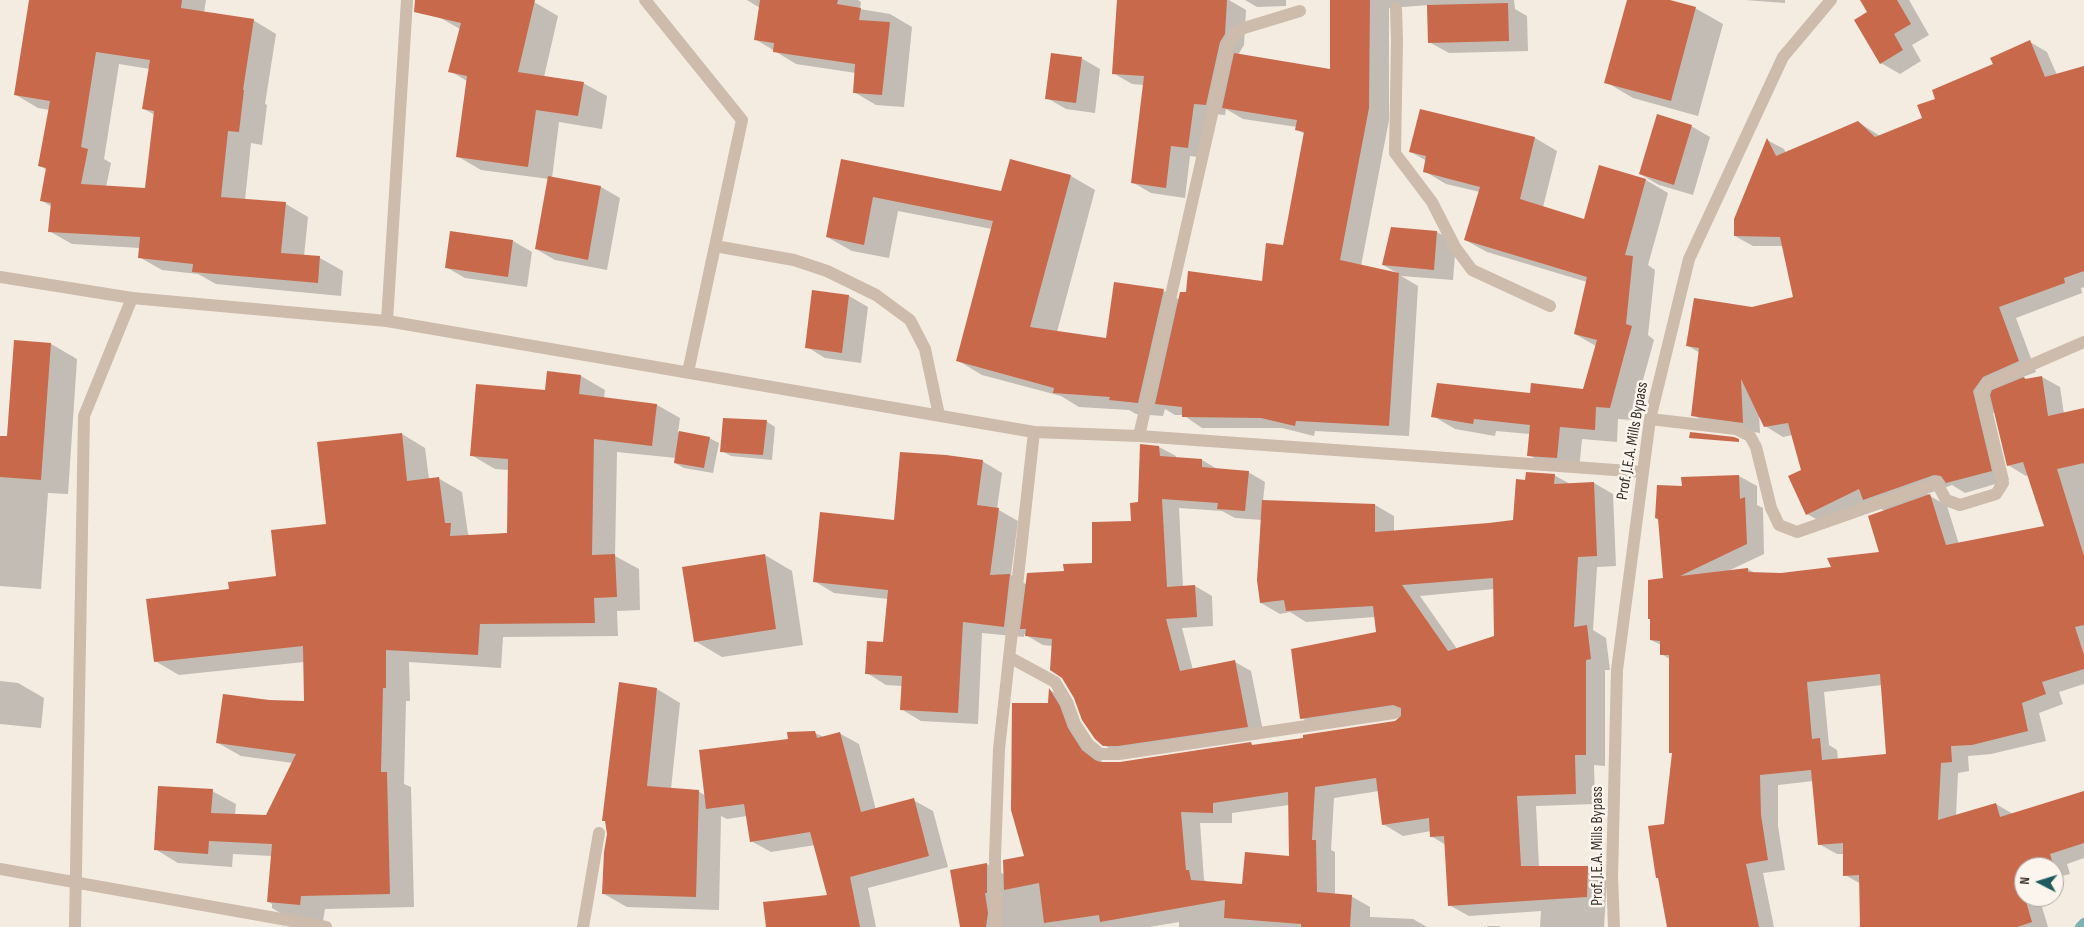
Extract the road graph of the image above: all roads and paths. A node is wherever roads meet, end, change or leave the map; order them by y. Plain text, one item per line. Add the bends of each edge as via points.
1 (407, 0) edge
2 (645, 0) edge
3 (1832, 0) edge
4 (1396, 8) dead end
5 (1300, 11) dead end
6 (715, 246) junction
7 (0, 277) edge
8 (132, 298) junction
9 (1550, 306) dead end
10 (387, 321) junction
11 (2084, 342) edge
12 (688, 372) junction
13 (939, 415) junction
14 (1650, 419) junction
15 (1034, 432) junction
16 (1139, 436) junction
17 (1644, 472) junction
18 (1009, 657) junction
19 (1394, 714) dead end
20 (599, 833) dead end
21 (0, 869) edge
22 (77, 883) junction
23 (76, 927) edge
24 (326, 927) edge
25 (583, 927) edge
26 (996, 927) edge
27 (1614, 927) edge

1 - 10 street
2 - 6 street via 742,120
3 - 14 street, Prof. J.E.A. Mills Bypass via 1784,57 1690,259
4 - 9 street via 1395,153 1432,202 1455,247 1472,270
5 - 16 street via 1244,28 1235,33 1228,44
6 - 12 street
6 - 13 street via 794,260 827,271 876,295 910,320 925,350
7 - 8 street
8 - 10 street
8 - 22 street via 84,416
10 - 12 street
11 - 14 street via 1987,384 1981,393 2003,483 1996,494 1960,505 1946,500 1937,483 1797,532 1779,525 1750,436 1736,429
12 - 13 street
13 - 15 street
14 - 17 street, Prof. J.E.A. Mills Bypass
15 - 16 street
15 - 18 street
16 - 17 street
17 - 27 street, Prof. J.E.A. Mills Bypass via 1617,670 1612,877
18 - 19 street via 1055,682 1068,702 1075,724 1089,745 1100,754 1119,754
18 - 26 street via 999,749
20 - 25 street
21 - 22 street
22 - 23 street
22 - 24 street

